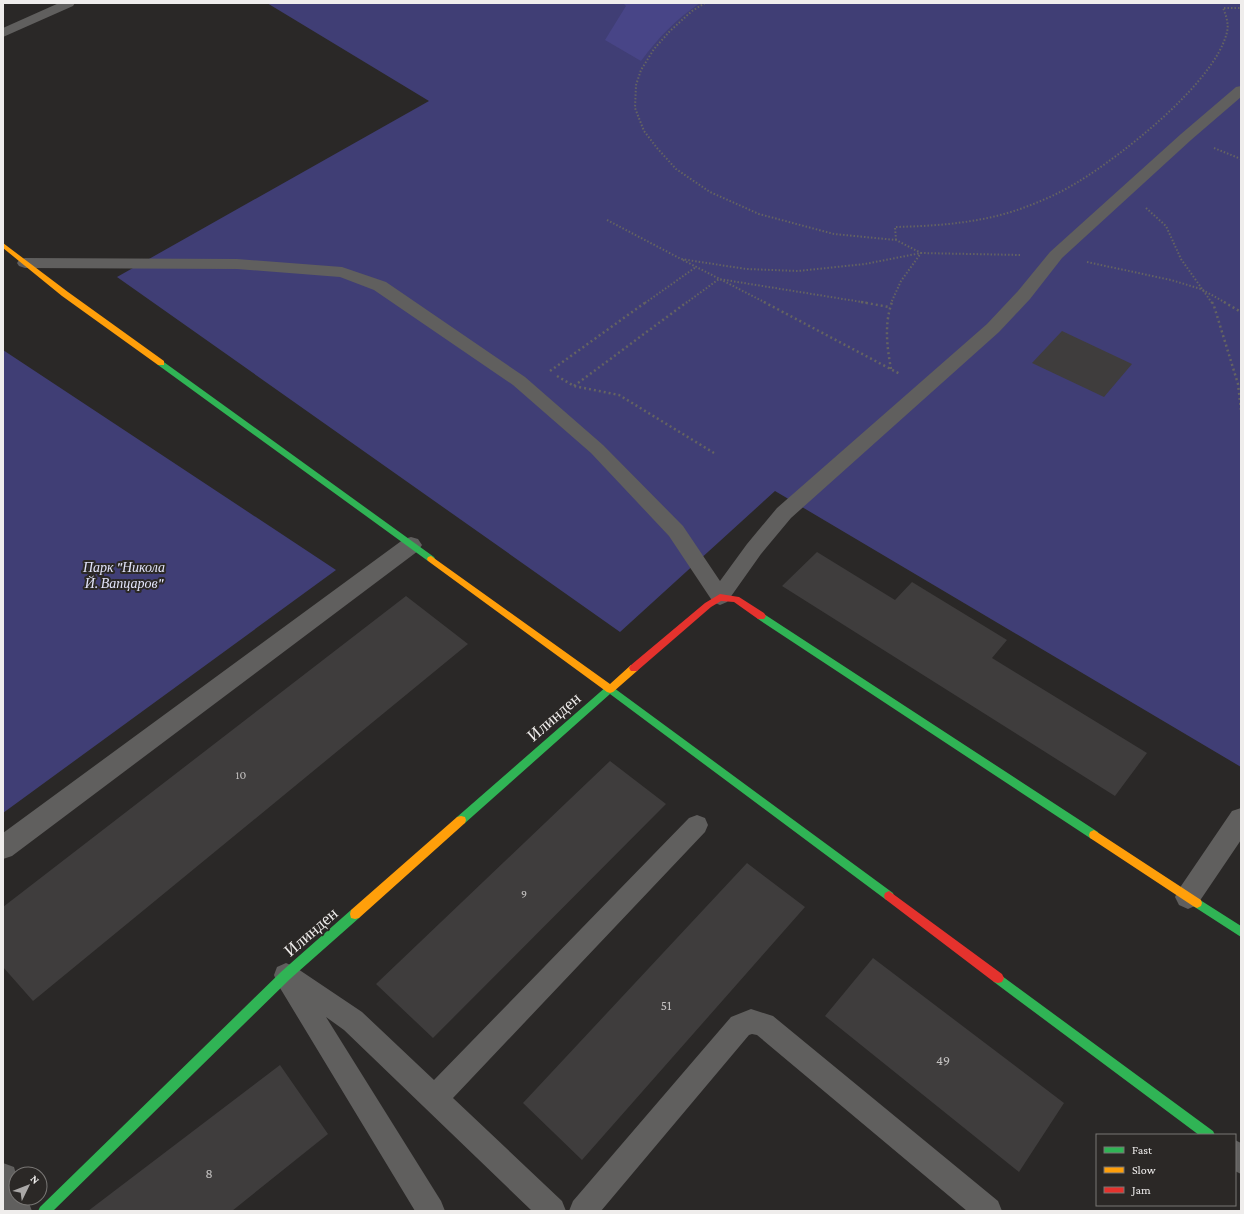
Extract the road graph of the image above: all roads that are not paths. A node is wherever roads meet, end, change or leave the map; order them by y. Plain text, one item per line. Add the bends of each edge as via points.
1 (69, 3) edge
2 (3, 33) edge
3 (1241, 90) edge
4 (3, 245) edge
5 (25, 263) junction
6 (411, 545) junction
7 (720, 597) junction
8 (610, 689) junction
9 (1241, 819) edge
10 (697, 825) dead end
11 (3, 848) edge
12 (1188, 897) junction
13 (1241, 932) edge
14 (286, 975) junction
15 (435, 1098) junction
16 (1208, 1134) edge
17 (3, 1178) edge
18 (17, 1211) edge
19 (44, 1211) edge
20 (431, 1211) edge
21 (552, 1211) edge
22 (583, 1211) edge
23 (988, 1211) edge

1 - 2 lane
3 - 7 lane via 1056,255 993,328 784,513 754,549
4 - 5 street
5 - 6 street
5 - 7 lane via 237,264 342,272 380,286 519,381 597,449 676,531
6 - 8 street
6 - 11 street
7 - 8 street, Илинден via 696,614
7 - 12 street via 736,599 748,606
8 - 14 street, Илинден
8 - 16 street
9 - 12 street
10 - 15 lane
12 - 13 street
14 - 15 lane via 353,1021
14 - 19 street, Илинден
14 - 20 lane
15 - 21 lane
17 - 18 street
22 - 23 lane via 740,1026 752,1021 764,1025

